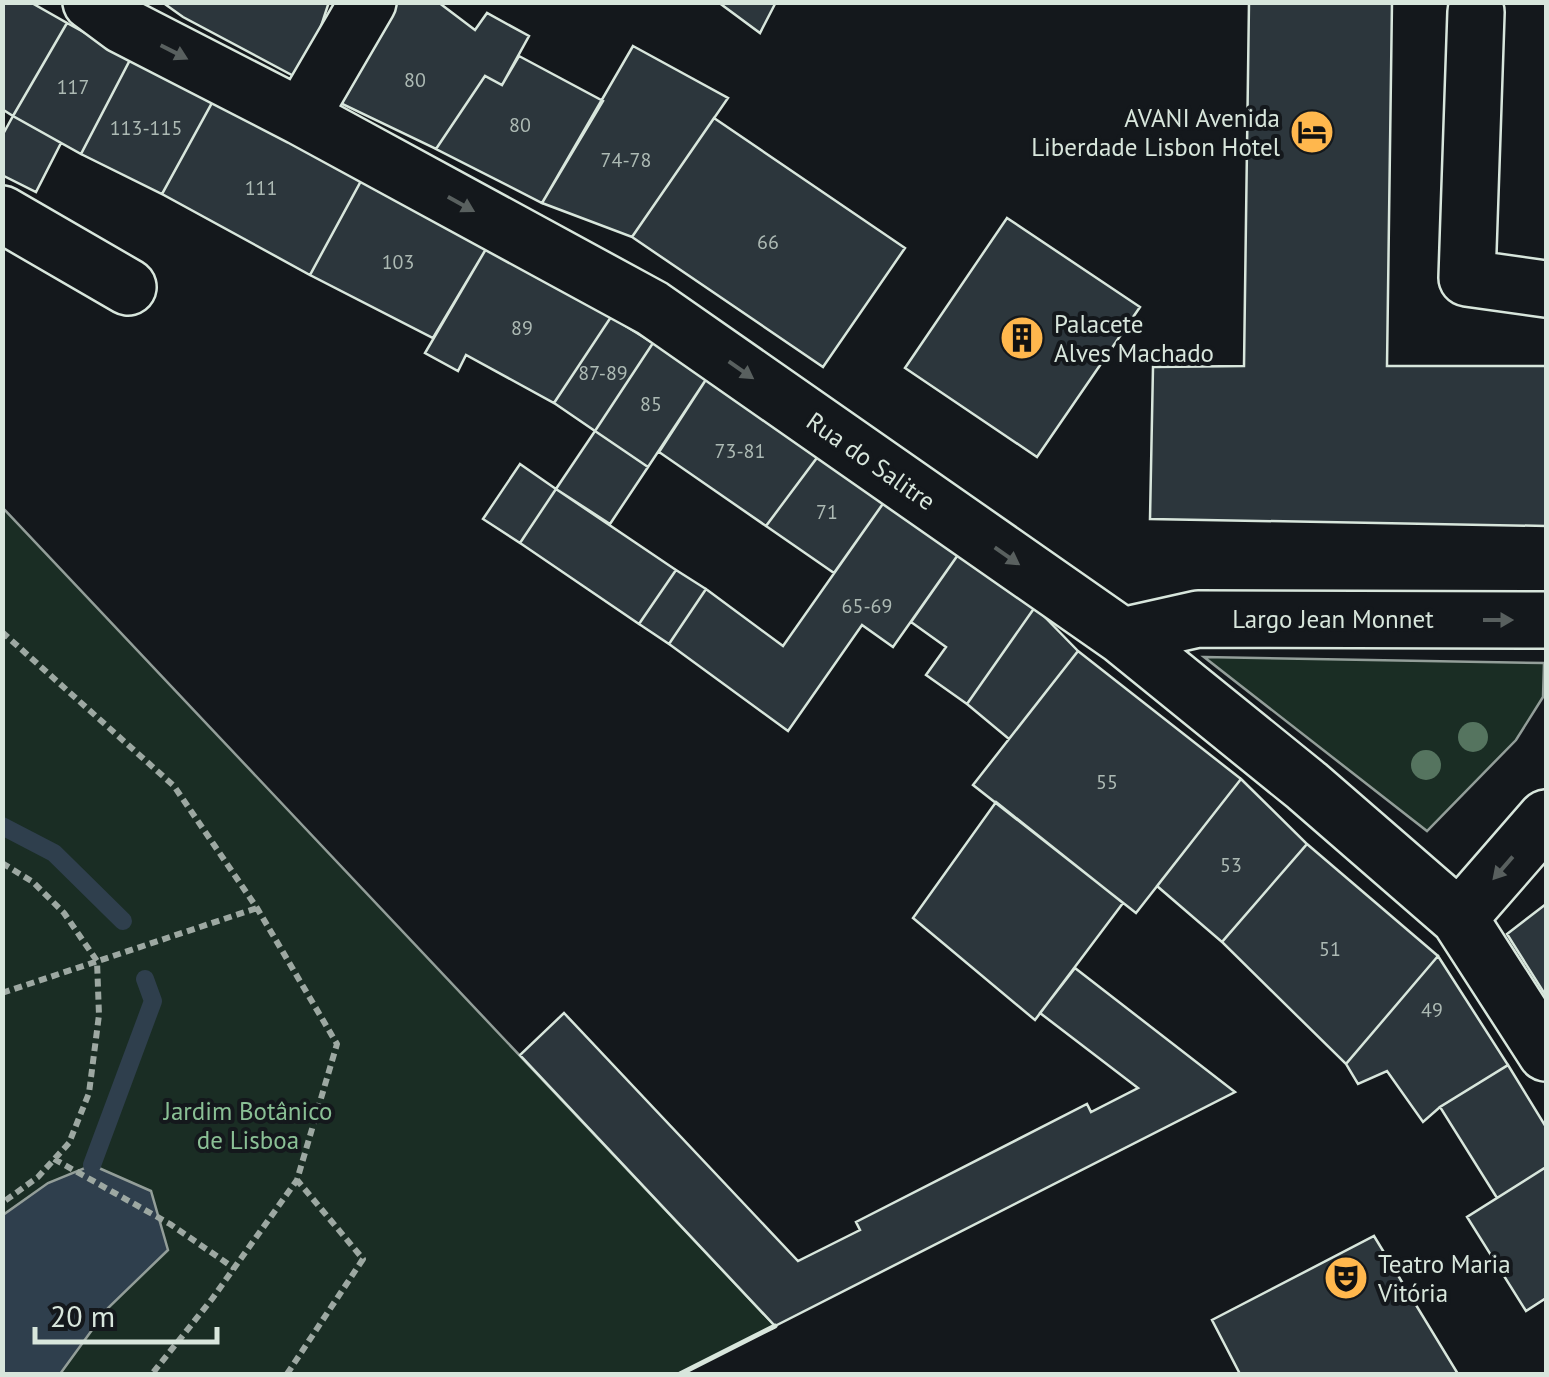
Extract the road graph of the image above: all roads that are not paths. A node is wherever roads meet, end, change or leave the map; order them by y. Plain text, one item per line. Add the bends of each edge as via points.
1 (91, 2) edge
2 (368, 2) edge
3 (1476, 12) dead end
4 (301, 117) junction
5 (2, 214) edge
6 (128, 288) dead end
7 (1546, 289) edge
8 (1546, 620) edge
9 (1122, 636) junction
10 (1546, 818) edge
11 (1459, 918) junction
12 (1546, 1053) edge

1 -> 4 street, Rua do Salitre via 122,25
2 - 4 street
3 - 7 street via 1467,278
4 -> 9 street, Rua do Salitre via 652,308
5 - 6 street
9 -> 8 street, Largo Jean Monnet via 1198,619
9 - 11 street, Rua do Salitre
10 -> 11 street
11 - 12 street, Rua do Salitre

